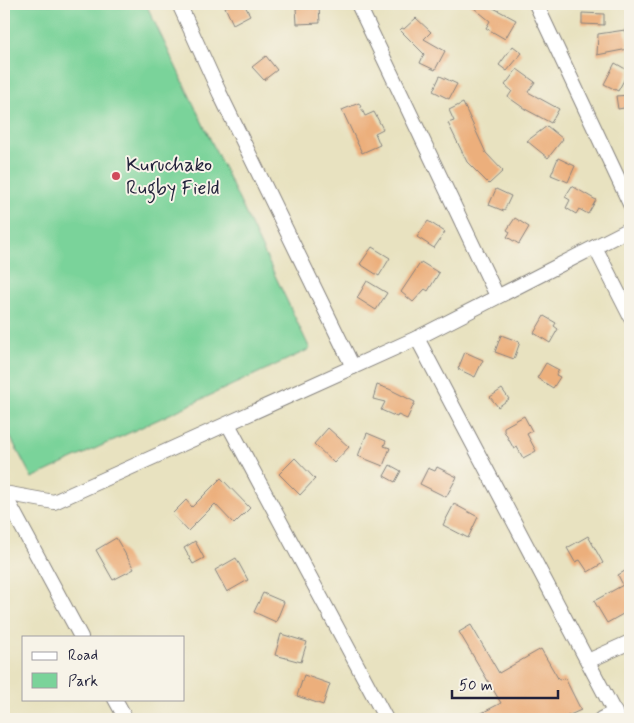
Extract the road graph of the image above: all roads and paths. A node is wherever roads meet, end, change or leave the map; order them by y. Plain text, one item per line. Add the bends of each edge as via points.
1 (179, 4) edge
2 (358, 4) edge
3 (536, 4) edge
4 (630, 204) edge
5 (630, 229) edge
6 (595, 247) junction
7 (498, 296) junction
8 (630, 316) edge
9 (417, 338) junction
10 (353, 367) junction
11 (228, 424) junction
12 (4, 494) edge
13 (80, 636) edge
14 (630, 642) edge
15 (588, 661) junction
16 (116, 700) edge
17 (616, 716) edge
18 (126, 719) edge
19 (386, 719) edge
20 (601, 719) edge

1 - 10 street
2 - 7 street
3 - 4 street
5 - 6 street
6 - 7 street
6 - 8 street
7 - 9 street
9 - 10 street
9 - 15 street
10 - 11 street
11 - 12 street via 54,502
11 - 19 street
12 - 13 street
14 - 15 street
15 - 17 street
16 - 18 street
17 - 20 street

